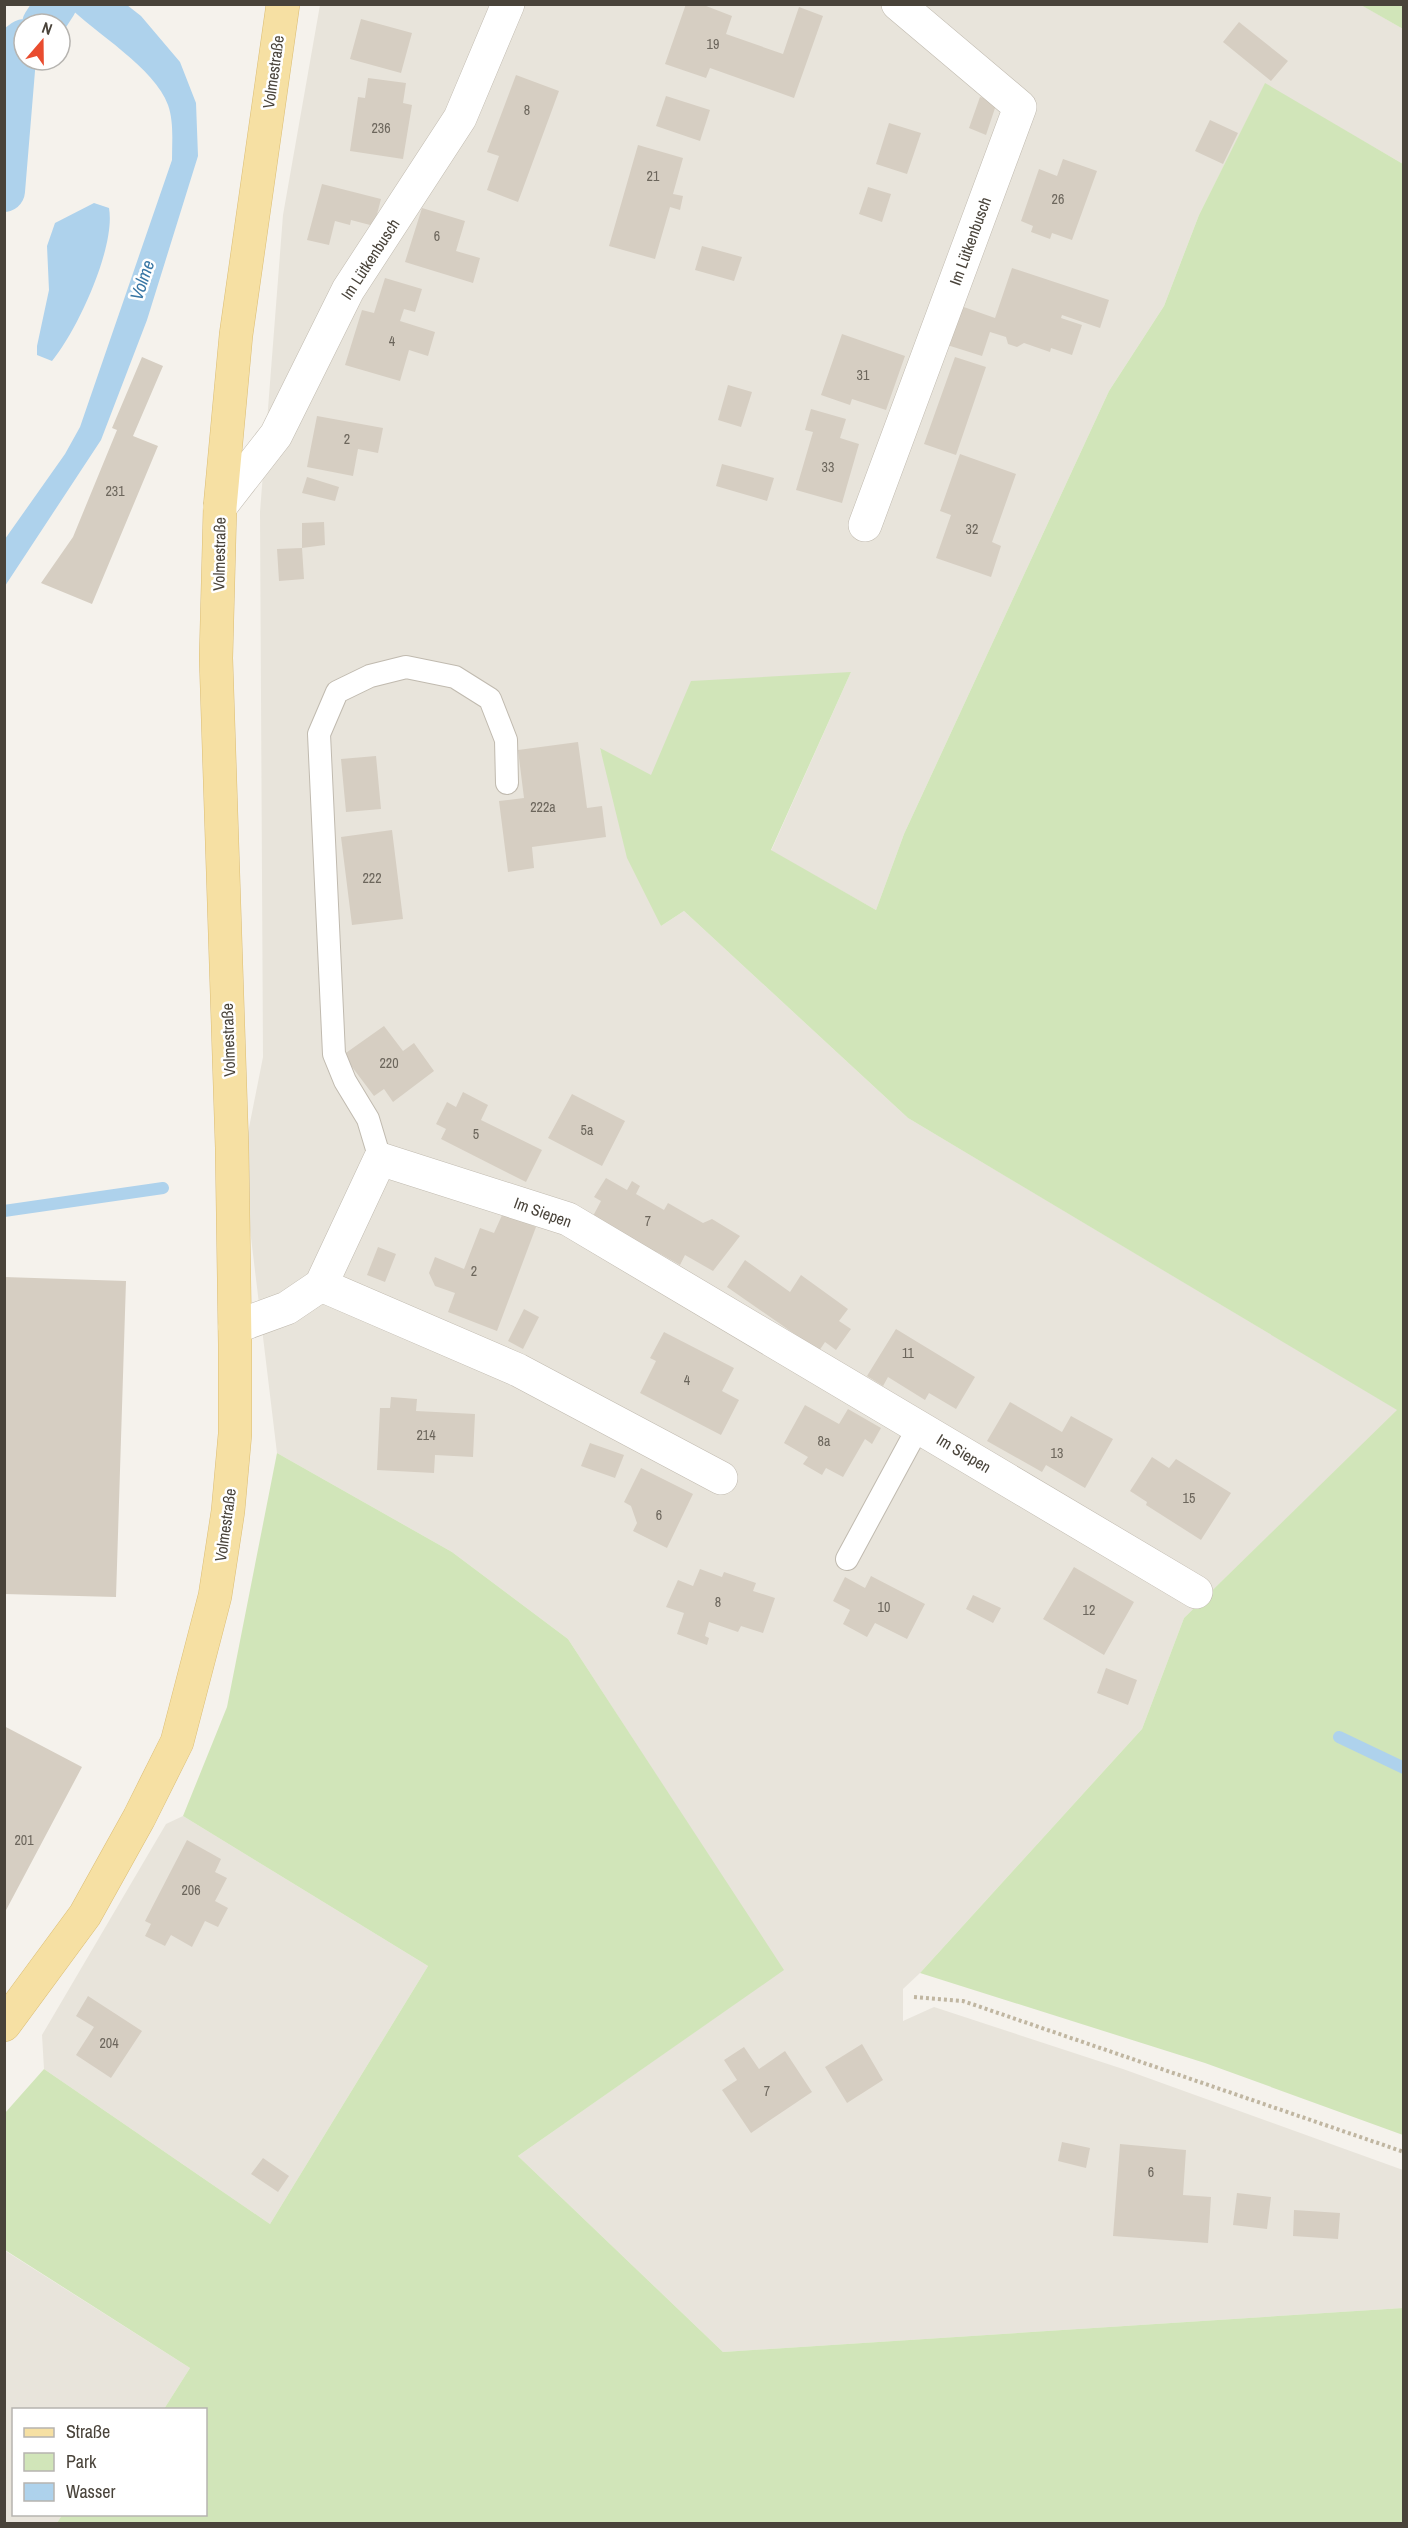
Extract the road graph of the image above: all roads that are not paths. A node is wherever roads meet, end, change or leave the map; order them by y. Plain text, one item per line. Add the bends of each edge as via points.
1 (283, 4) edge
2 (508, 4) edge
3 (898, 4) edge
4 (220, 507) junction
5 (865, 525) dead end
6 (507, 783) dead end
7 (380, 1159) junction
8 (321, 1285) junction
9 (234, 1327) junction
10 (919, 1426) junction
11 (721, 1478) dead end
12 (847, 1559) dead end
13 (1196, 1592) dead end
14 (4, 2025) edge

1 - 4 main road, Volmestraße via 236,335
2 - 4 street, Im Lütkenbusch via 460,118 348,290 276,435
3 - 5 street, Im Lütkenbusch via 1020,107
4 - 9 main road, Volmestraße via 216,658
6 - 7 lane via 506,740 490,699 454,677 406,667 370,676 337,692 319,734 334,1054 368,1119
7 - 8 street
7 - 10 street, Im Siepen via 568,1219
8 - 9 street via 287,1308
8 - 11 street via 518,1370
9 - 14 main road, Volmestraße via 235,1434 228,1511 214,1596 177,1742 85,1915
10 - 12 lane
10 - 13 street, Im Siepen

